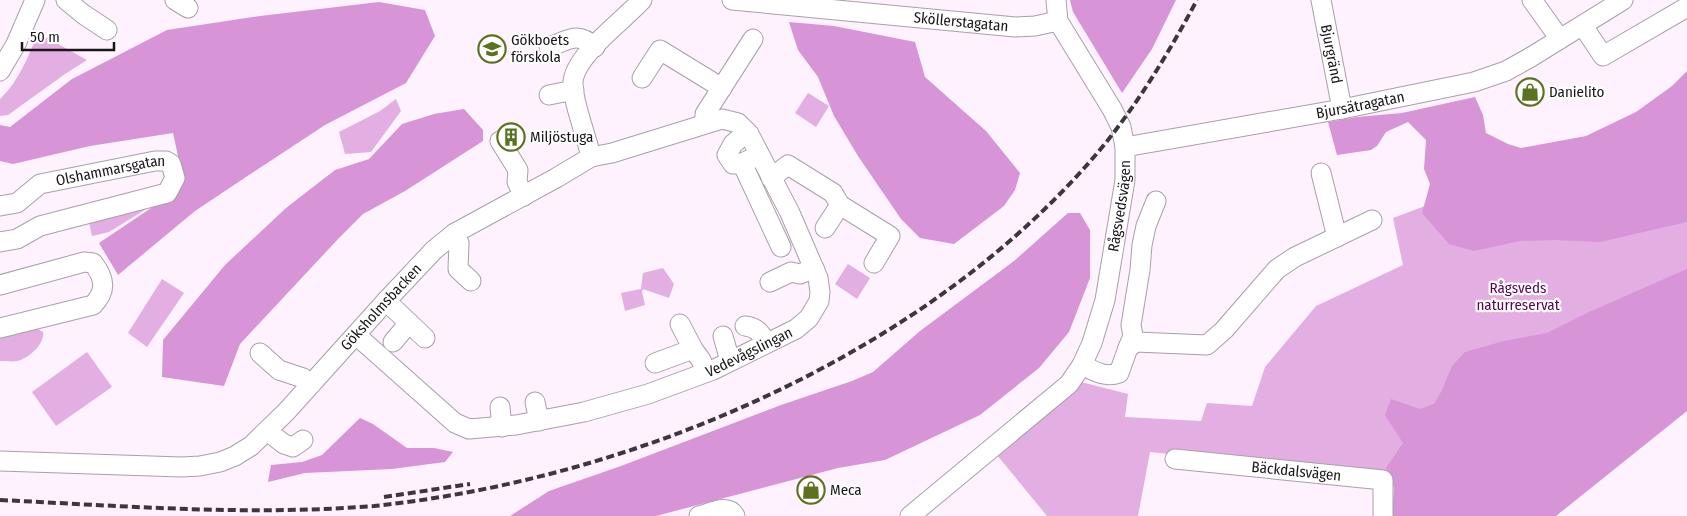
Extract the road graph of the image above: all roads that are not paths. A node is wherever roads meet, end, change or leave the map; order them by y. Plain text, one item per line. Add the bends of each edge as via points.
1 (35, 0) edge
2 (66, 0) edge
3 (642, 0) edge
4 (732, 0) edge
5 (1056, 0) edge
6 (1321, 0) edge
7 (1624, 0) edge
8 (1534, 1) edge
9 (865, 6) edge
10 (1687, 7) edge
11 (1058, 21) junction
12 (1583, 26) junction
13 (106, 30) dead end
14 (753, 39) dead end
15 (1560, 39) junction
16 (549, 47) dead end
17 (595, 47) junction
18 (0, 71) edge
19 (642, 78) dead end
20 (722, 88) junction
21 (574, 90) junction
22 (549, 95) dead end
23 (1342, 109) junction
24 (705, 124) junction
25 (747, 132) junction
26 (500, 141) dead end
27 (1125, 146) junction
28 (759, 154) junction
29 (591, 157) junction
30 (742, 163) junction
31 (1321, 173) dead end
32 (772, 178) junction
33 (524, 196) junction
34 (1156, 201) dead end
35 (840, 205) junction
36 (0, 206) edge
37 (1372, 220) dead end
38 (825, 228) dead end
39 (455, 234) junction
40 (1337, 237) junction
41 (0, 242) edge
42 (782, 248) dead end
43 (874, 263) dead end
44 (807, 271) junction
45 (471, 281) dead end
46 (0, 285) edge
47 (775, 285) dead end
48 (386, 301) junction
49 (409, 323) junction
50 (680, 324) dead end
51 (745, 326) dead end
52 (0, 328) edge
53 (356, 334) junction
54 (723, 336) dead end
55 (425, 338) dead end
56 (393, 342) dead end
57 (767, 343) junction
58 (695, 344) junction
59 (1128, 348) junction
60 (260, 353) dead end
61 (730, 361) junction
62 (1082, 365) junction
63 (706, 372) junction
64 (679, 383) junction
65 (311, 384) junction
66 (535, 402) dead end
67 (500, 407) dead end
68 (539, 421) junction
69 (502, 427) junction
70 (268, 431) junction
71 (303, 440) dead end
72 (1176, 459) dead end
73 (0, 461) edge
74 (699, 516) edge
75 (735, 516) edge
76 (910, 516) edge
77 (1383, 516) edge

1 - 18 street
2 - 13 street
3 - 17 street
4 - 9 street, Sköllerstagatan
5 - 11 street, Rågsvedsvägen
6 - 23 street, Bjurgränd
7 - 12 street, Bjursätragatan
8 - 15 street
9 - 11 street, Sköllerstagatan via 1015,27
10 - 12 street via 1603,56
11 - 27 street, Rågsvedsvägen via 1112,109 1121,127
12 - 15 street, Bjursätragatan
14 - 20 street
15 - 23 street, Bjursätragatan via 1506,71 1474,82
16 - 17 street via 577,37
17 - 21 street via 577,68
19 - 20 street via 660,50
20 - 24 street via 705,114
21 - 22 street
21 - 29 street
23 - 27 street, Bjursätragatan
24 - 25 street via 722,120 738,123
24 - 29 street
25 - 28 street, Vedevågslingan
25 - 30 street via 733,144 727,155 733,164
26 - 33 street via 518,170 517,182
27 - 62 street, Rågsvedsvägen via 1126,180 1104,300
28 - 30 street
28 - 32 street, Vedevågslingan
29 - 33 street, Göksholmsbacken
30 - 42 street
31 - 40 street
32 - 35 street via 788,166 833,194
32 - 44 street, Vedevågslingan via 790,213
33 - 39 street, Göksholmsbacken
34 - 59 street via 1142,245 1131,325 1133,336
35 - 38 street
35 - 43 street via 890,236
36 - 41 street, Olshammarsgatan via 17,203 40,184 155,160 171,164 175,178 167,193 40,226 18,239
37 - 40 street
39 - 45 street via 459,242 458,269
39 - 48 street, Göksholmsbacken via 434,250
40 - 59 street via 1295,257 1277,270 1207,346 1136,342
44 - 47 street via 790,272
44 - 57 street, Vedevågslingan via 818,278 820,292 815,310 796,329
46 - 52 street via 84,262 93,263 103,282 101,296 93,305
48 - 49 street
48 - 53 street, Göksholmsbacken
49 - 55 street
49 - 56 street
50 - 58 street
51 - 57 street via 761,333
53 - 65 street, Göksholmsbacken
53 - 69 street, Vedevågslingan via 455,423 469,429
54 - 61 street
57 - 61 street, Vedevågslingan
58 - 63 street
58 - 64 street via 662,360
59 - 62 street via 1119,373 1103,375
60 - 65 street via 279,370
61 - 63 street, Vedevågslingan
62 - 76 street, Rågsvedsvägen via 1069,384
63 - 64 street, Vedevågslingan
64 - 68 street, Vedevågslingan via 584,412
65 - 70 street, Göksholmsbacken
66 - 68 street
67 - 69 street
68 - 69 street, Vedevågslingan
70 - 71 street via 293,447
70 - 73 street, Göksholmsbacken via 235,456 200,466
72 - 77 street, Bäckdalsvägen via 1383,480
74 - 75 street via 725,508

